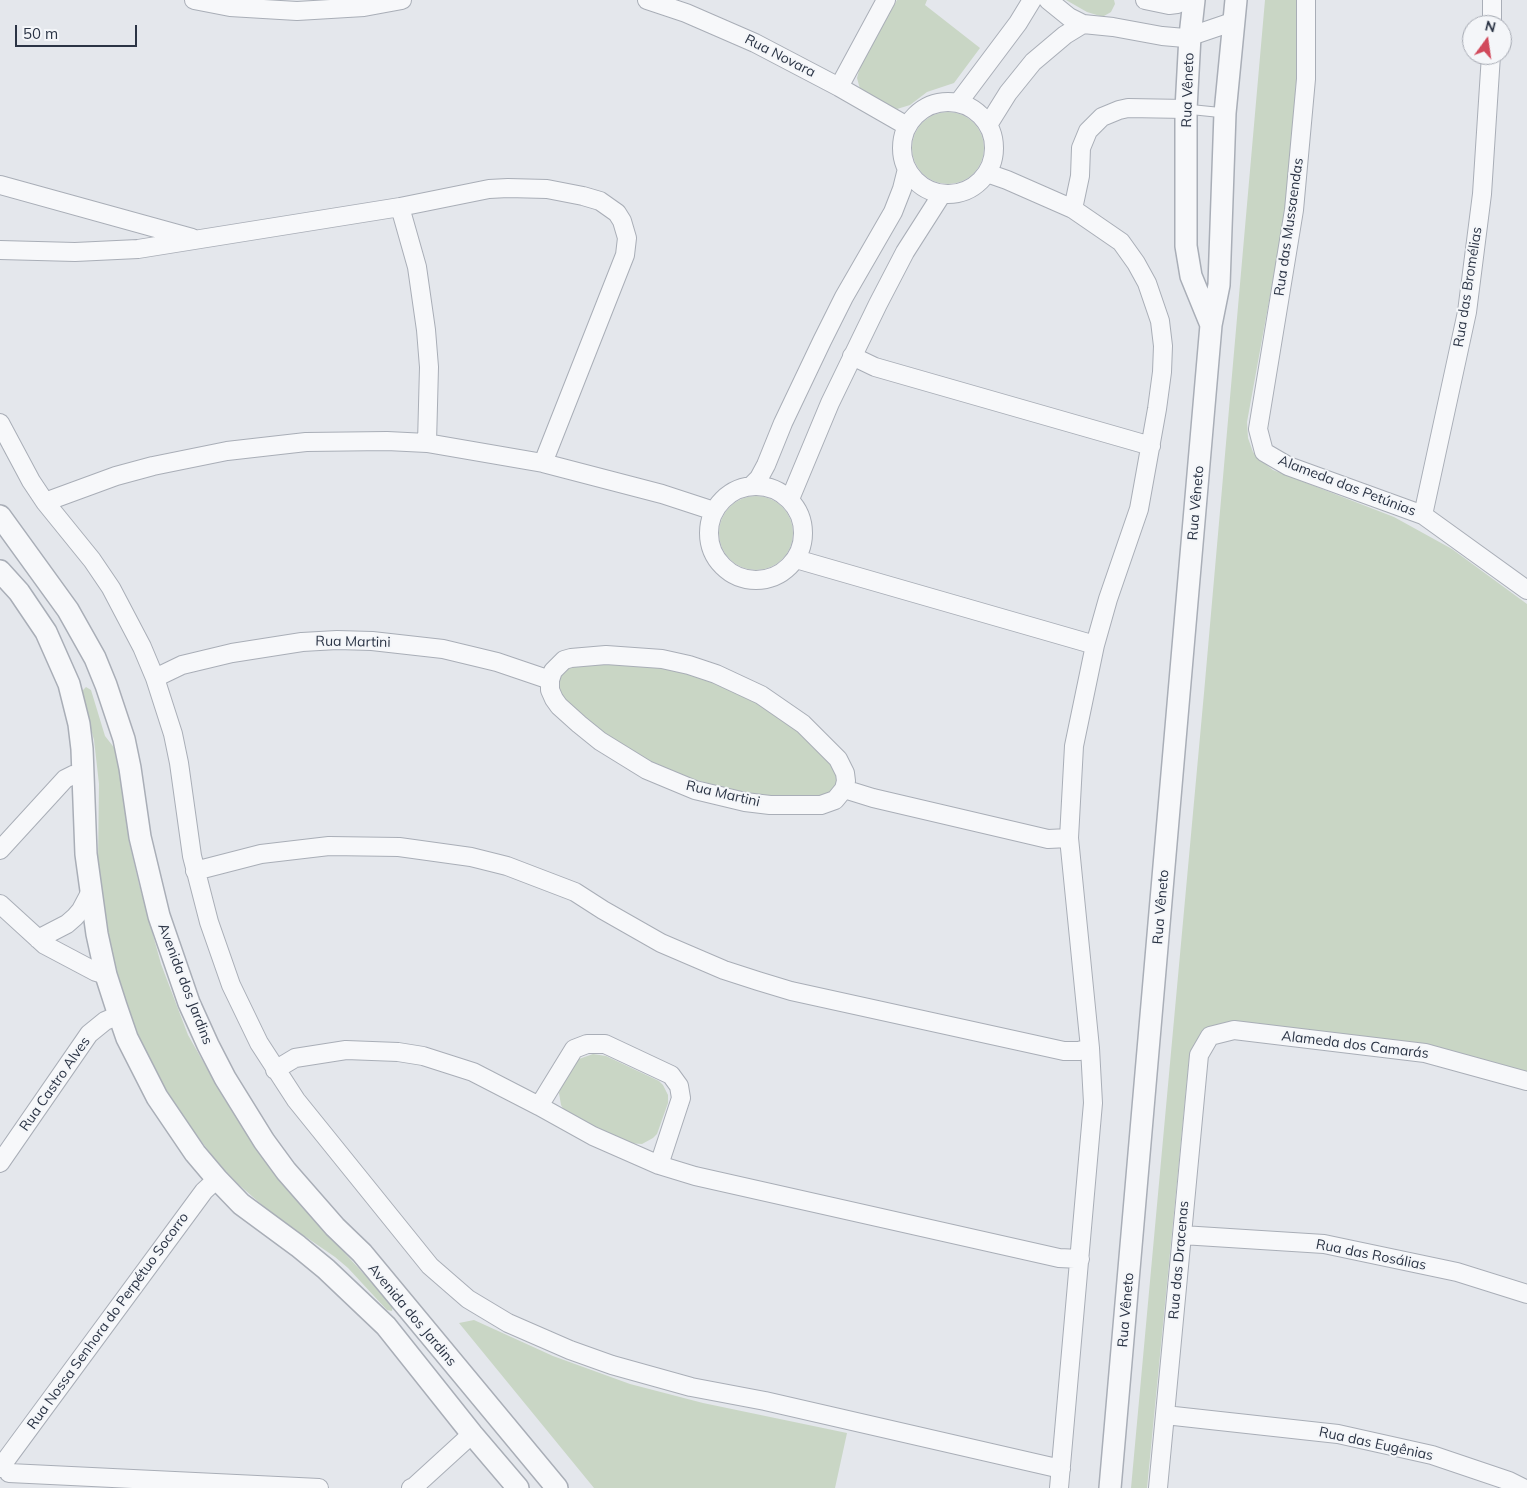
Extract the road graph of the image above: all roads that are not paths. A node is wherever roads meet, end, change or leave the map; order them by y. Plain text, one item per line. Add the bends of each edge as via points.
1 (194, 0) edge
2 (402, 0) edge
3 (647, 0) edge
4 (886, 0) edge
5 (1032, 0) edge
6 (1048, 0) edge
7 (1145, 0) edge
8 (1186, 0) edge
9 (1194, 0) edge
10 (1236, 0) edge
11 (1306, 0) edge
12 (1492, 0) edge
13 (1492, 15) edge
14 (1235, 21) junction
15 (1083, 24) junction
16 (1190, 36) junction
17 (1491, 65) edge
18 (840, 87) junction
19 (958, 103) junction
20 (1186, 109) junction
21 (1226, 113) junction
22 (988, 125) junction
23 (907, 126) junction
24 (907, 169) junction
25 (987, 173) junction
26 (0, 185) edge
27 (942, 194) junction
28 (400, 207) junction
29 (1073, 209) junction
30 (198, 240) junction
31 (0, 250) edge
32 (1221, 251) junction
33 (1187, 255) junction
34 (1211, 325) junction
35 (852, 356) junction
36 (0, 423) edge
37 (427, 443) junction
38 (1151, 446) junction
39 (1264, 452) joint
40 (543, 463) junction
41 (751, 486) junction
42 (790, 499) junction
43 (45, 502) junction
44 (714, 510) junction
45 (0, 516) edge
46 (1423, 516) junction
47 (796, 559) junction
48 (0, 571) edge
49 (1527, 590) edge
50 (1095, 645) junction
51 (100, 671) junction
52 (155, 678) junction
53 (550, 680) junction
54 (69, 684) junction
55 (83, 774) junction
56 (844, 789) junction
57 (1069, 838) junction
58 (0, 850) edge
59 (196, 870) junction
60 (90, 893) junction
61 (0, 904) edge
62 (38, 939) junction
63 (106, 975) junction
64 (119, 1015) junction
65 (1210, 1036) joint
66 (1090, 1048) junction
67 (275, 1070) junction
68 (1527, 1081) edge
69 (539, 1106) junction
70 (0, 1163) edge
71 (659, 1164) junction
72 (218, 1179) junction
73 (1182, 1234) junction
74 (1080, 1259) junction
75 (1527, 1294) edge
76 (409, 1312) junction
77 (386, 1326) junction
78 (1165, 1415) junction
79 (472, 1434) junction
80 (3, 1468) edge
81 (1061, 1469) junction
82 (20, 1488) edge
83 (319, 1488) edge
84 (411, 1488) edge
85 (518, 1488) edge
86 (557, 1488) edge
87 (1059, 1488) edge
88 (1110, 1488) edge
89 (1158, 1488) edge
90 (1523, 1488) edge

1 - 2 street via 297,11 364,7
3 - 18 street, Rua Novara via 724,28
4 - 18 street
5 - 19 street
6 - 15 street
7 - 8 street via 1169,5
9 - 16 street, Rua Vêneto
10 - 14 street, Rua Vêneto
11 - 39 street, Rua das Mussaendas via 1306,79 1294,210 1258,429
12 - 13 street
14 - 16 street
14 - 21 street, Rua Vêneto
15 - 16 street via 1162,36
15 - 22 street via 1034,62 1008,93
16 - 20 street, Rua Vêneto
17 - 46 street, Rua das Bromélias via 1482,194 1467,312
18 - 23 street, Rua Novara
19 - 22 street via 970,107
19 - 23 street via 928,106
20 - 21 lane
20 - 29 street via 1128,108 1102,117 1094,124 1081,148 1080,176
20 - 33 street, Rua Vêneto
21 - 32 street, Rua Vêneto
22 - 25 street via 994,150
23 - 24 street via 902,140 902,155
24 - 27 street via 916,181
24 - 41 street via 893,212 844,297 794,398 766,465
25 - 27 street via 968,190
25 - 29 street
26 - 30 street
27 - 35 street via 906,252
28 - 30 street
28 - 37 street via 416,267 426,330 429,367
28 - 40 street via 489,189 528,188 566,192 600,201 622,221 627,238 625,255
29 - 38 street via 1121,242 1142,273 1160,321 1162,372
30 - 31 street via 108,251
32 - 33 street
32 - 34 street, Rua Vêneto via 1220,285
33 - 34 street, Rua Vêneto via 1191,276
34 - 88 street, Rua Vêneto
35 - 38 street via 875,367
35 - 42 street
36 - 43 street
37 - 40 street
37 - 43 street via 378,440 306,442 226,451 134,471
38 - 50 street via 1139,509
39 - 46 street, Alameda das Petúnias via 1288,466
40 - 44 street
41 - 42 street via 779,491
41 - 44 street via 723,498
42 - 47 street via 803,523 802,548
43 - 52 street via 111,588
44 - 47 street via 709,525 711,547 723,567 735,576 764,580 788,569
45 - 51 street, Avenida dos Jardins via 68,610
46 - 49 street, Alameda das Petúnias
47 - 50 street
48 - 54 street, Avenida dos Jardins via 42,625
50 - 57 street via 1074,746
51 - 54 street
51 - 76 street, Avenida dos Jardins via 124,739 140,837 159,916 173,960 208,1045 243,1110 286,1171 362,1253
52 - 53 street, Rua Martini via 182,665 232,653 337,640 381,641 443,649 497,662
52 - 59 street via 173,734
53 - 56 street, Rua Martini via 554,699 579,724 623,756 671,781 745,802 787,805 821,805 840,795
53 - 56 street via 553,671 564,660 606,655 662,659 716,674 761,695 803,724 843,765
54 - 55 street, Avenida dos Jardins via 79,724
55 - 58 street via 65,779
55 - 60 street, Avenida dos Jardins
56 - 57 street via 1048,839
57 - 66 street
59 - 66 street via 260,854 330,846 399,847 471,857 515,869 575,892 661,943 758,981 1064,1051
59 - 67 street via 228,977
60 - 62 street via 75,917
60 - 63 street, Avenida dos Jardins
61 - 62 street
62 - 63 street
63 - 64 street, Avenida dos Jardins
64 - 70 street, Rua Castro Alves via 88,1034
64 - 72 street, Avenida dos Jardins via 157,1097 175,1126
65 - 68 street, Alameda dos Camarás via 1234,1030 1425,1053
65 - 73 street, Rua das Dracenas via 1199,1055
66 - 74 street via 1093,1103
67 - 69 street via 295,1058 320,1053 354,1050 398,1052 423,1056 473,1072
67 - 81 street via 430,1266 468,1298 508,1323 570,1350 654,1378
69 - 71 street via 593,1136
69 - 71 street via 574,1050 587,1044 605,1044 671,1075 679,1086 681,1098
71 - 74 street via 731,1186 1059,1258
72 - 77 street, Avenida dos Jardins via 241,1204 326,1269
72 - 80 street, Rua Nossa Senhora do Perpétuo Socorro via 204,1191
73 - 75 street, Rua das Rosálias via 1324,1244 1457,1272
73 - 78 street, Rua das Dracenas
74 - 81 street
76 - 77 street
76 - 86 street, Avenida dos Jardins
77 - 79 street, Avenida dos Jardins
78 - 89 street, Rua das Dracenas
78 - 90 street, Rua das Eugênias via 1338,1434 1432,1455
79 - 84 street
79 - 85 street, Avenida dos Jardins
80 - 82 street
80 - 83 street
81 - 87 street

